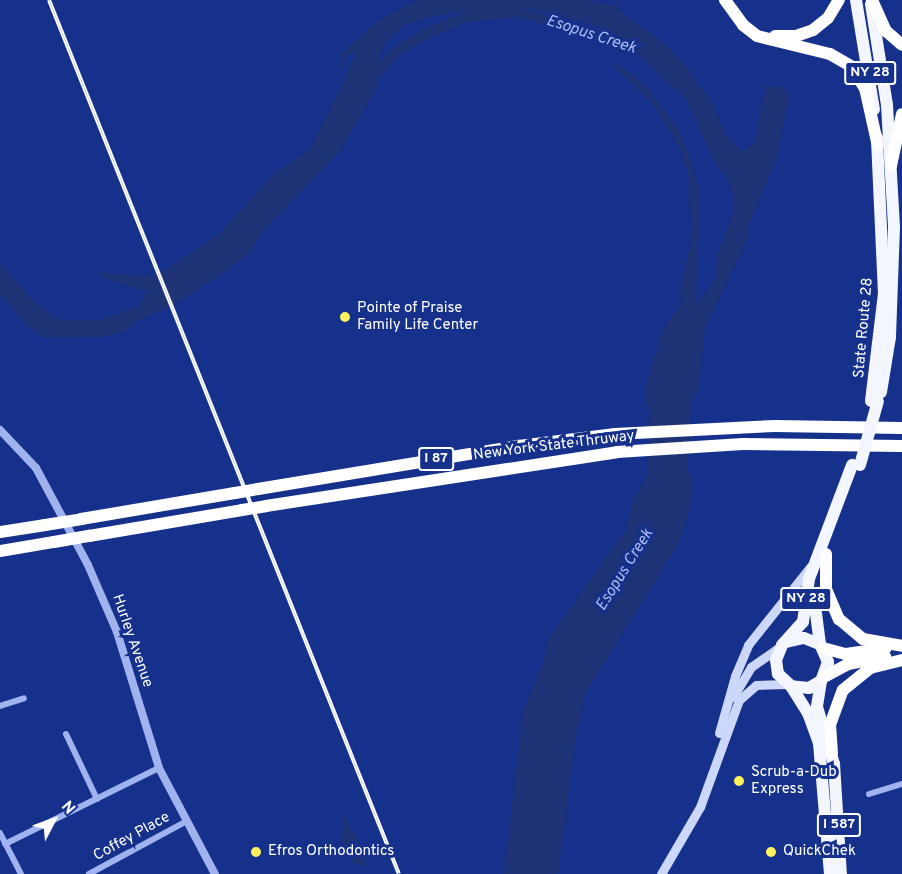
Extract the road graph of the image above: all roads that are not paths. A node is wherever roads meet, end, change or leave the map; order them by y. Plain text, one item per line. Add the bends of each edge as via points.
1 (725, 0) edge
2 (735, 0) edge
3 (838, 0) edge
4 (856, 0) edge
5 (871, 0) edge
6 (902, 45) edge
7 (902, 114) edge
8 (878, 146) junction
9 (891, 165) junction
10 (875, 401) junction
11 (902, 428) edge
12 (0, 430) edge
13 (902, 446) edge
14 (0, 532) edge
15 (0, 551) edge
16 (821, 556) junction
17 (784, 644) junction
18 (822, 646) junction
19 (902, 646) edge
20 (902, 658) edge
21 (823, 679) junction
22 (789, 685) junction
23 (24, 698) dead end
24 (0, 706) edge
25 (66, 734) dead end
26 (719, 734) junction
27 (832, 753) junction
28 (716, 760) junction
29 (159, 768) junction
30 (902, 784) edge
31 (869, 794) dead end
32 (97, 799) junction
33 (187, 820) junction
34 (0, 833) edge
35 (5, 844) junction
36 (21, 874) edge
37 (89, 874) edge
38 (214, 874) edge
39 (661, 874) edge
40 (830, 874) edge
41 (841, 874) edge

1 - 8 highway via 743,25 757,36 830,54 851,66 865,88
2 - 3 highway via 754,26 786,37 805,34 821,25
4 - 8 highway, State Route 28 / NY 28 via 869,64
5 - 6 highway via 886,31
5 - 9 highway, State Route 28 / NY 28 via 882,62
7 - 9 highway
8 - 10 highway, State Route 28 / NY 28 via 884,294
9 - 10 highway, State Route 28 / NY 28 via 893,293 888,352
10 - 16 highway, State Route 28 / NY 28, bridge via 856,465
11 - 14 highway, New York State Thruway / I 87, bridge via 712,428 615,434 519,446
12 - 29 street, Hurley Avenue via 36,468 100,589
13 - 15 highway, New York State Thruway / I 87, bridge via 712,445 617,452
16 - 17 highway, State Route 28 / NY 28 via 807,586 803,622
16 - 18 highway, State Route 28 / NY 28 via 813,600
16 - 19 highway via 826,589 838,619 863,639
16 - 26 main road via 748,645
17 - 18 highway via 804,638
17 - 22 highway via 777,669
17 - 26 main road via 762,657 746,673
18 - 19 highway via 846,654
18 - 21 highway via 828,662
20 - 21 highway via 857,661
20 - 27 highway via 870,668 843,690 830,725
21 - 22 highway via 804,689
21 - 27 highway, I 587 via 818,714
22 - 28 main road via 762,684 747,691 736,705
22 - 40 highway, I 587 via 808,713 819,743
23 - 24 street
25 - 32 street
26 - 28 main road
27 - 41 highway, I 587
28 - 39 main road via 700,807
29 - 32 street
29 - 33 street, Hurley Avenue
30 - 31 street
32 - 35 street
33 - 37 street, Coffey Place
33 - 38 street, Hurley Avenue
34 - 35 street
35 - 36 street

